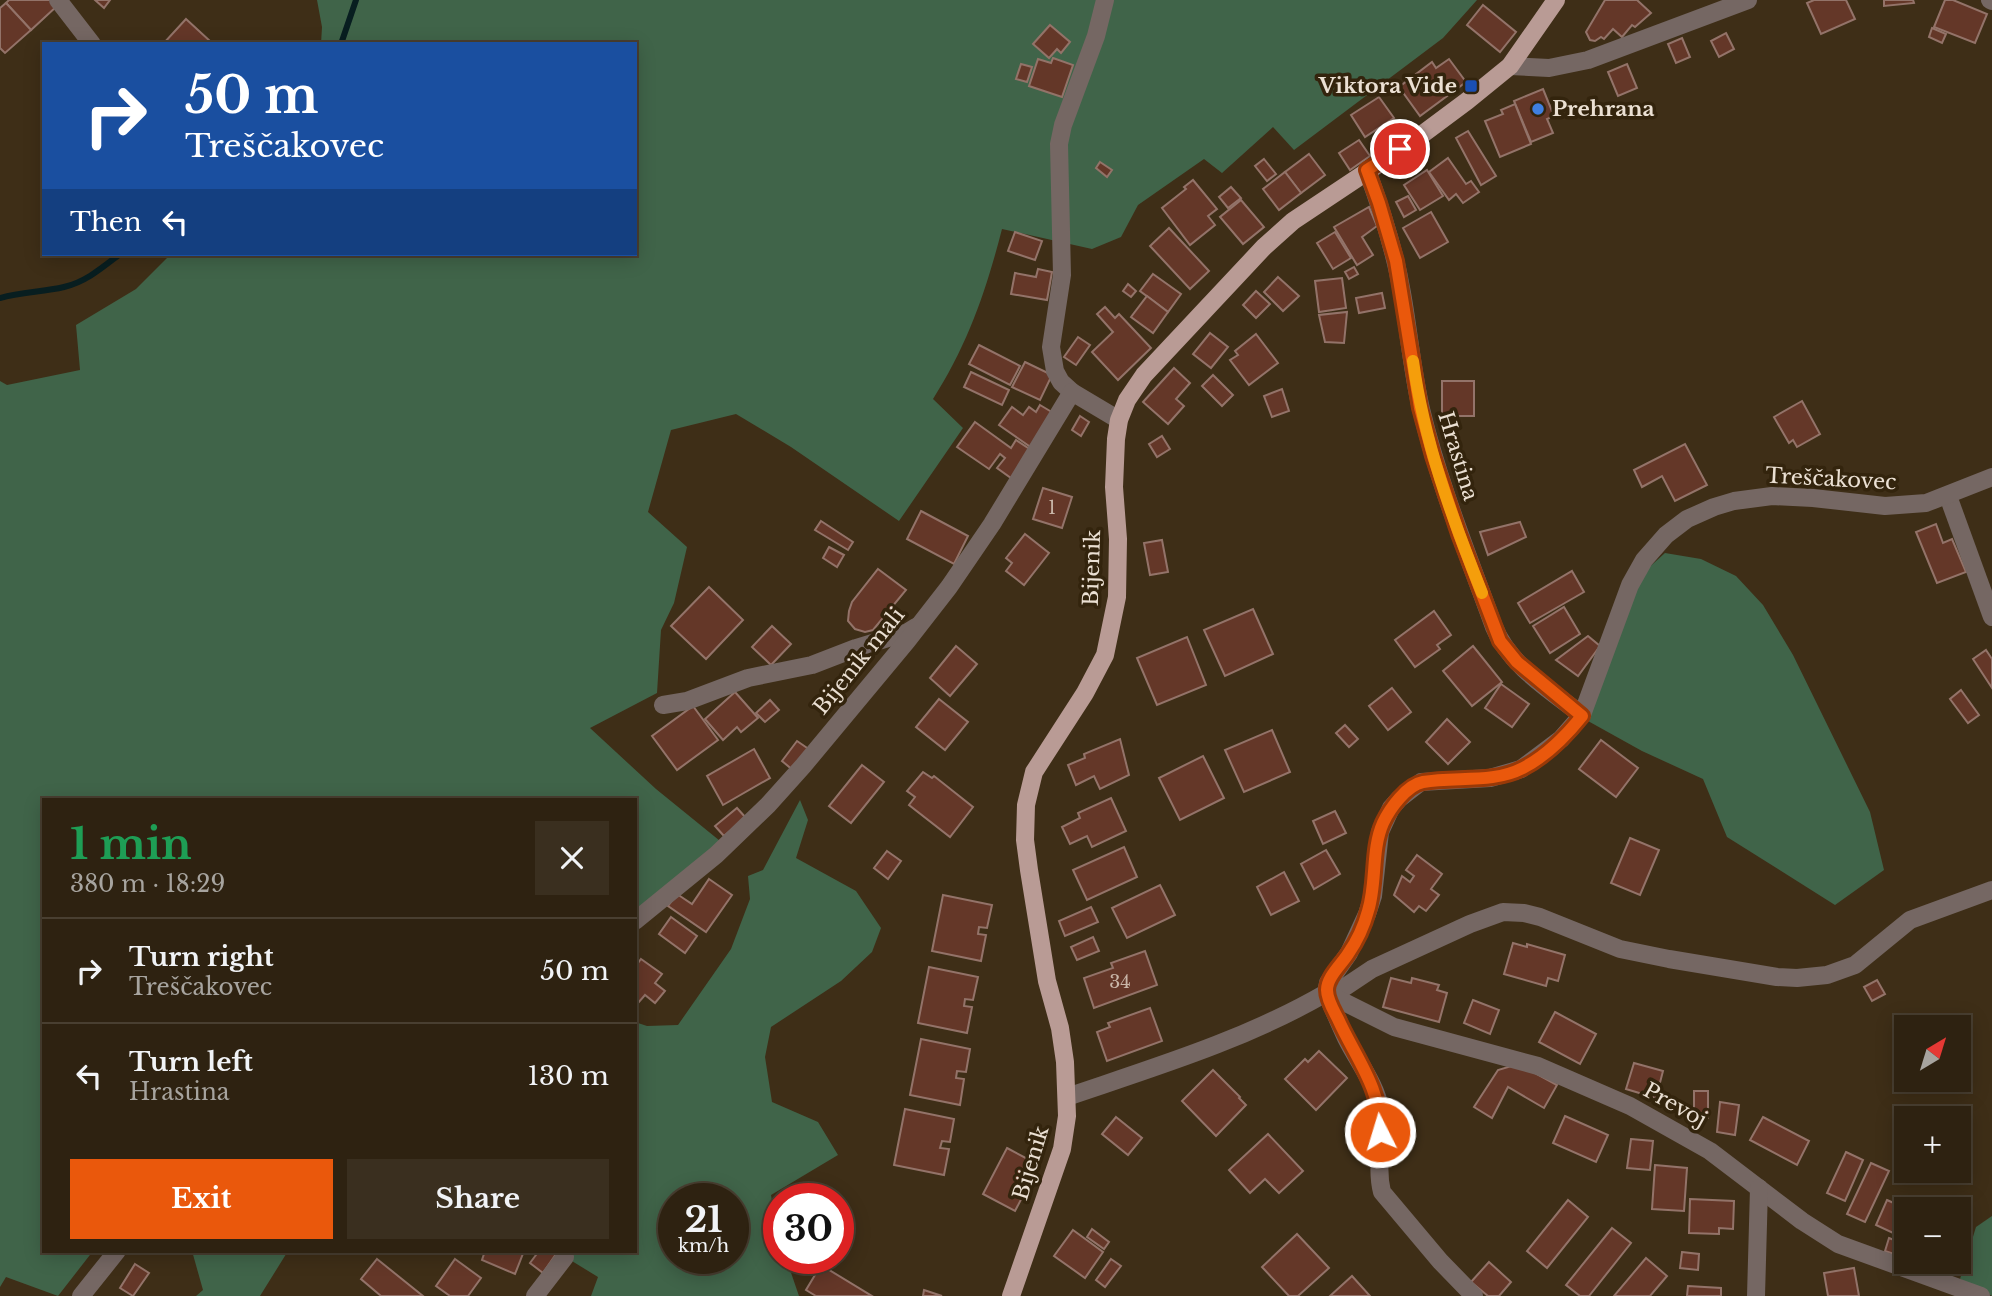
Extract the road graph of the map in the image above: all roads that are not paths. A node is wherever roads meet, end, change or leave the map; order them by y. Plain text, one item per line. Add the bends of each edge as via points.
1 (58, 0) edge
2 (1105, 0) edge
3 (1556, 0) edge
4 (1748, 0) edge
5 (90, 42) edge
6 (1510, 66) junction
7 (1367, 170) junction
8 (1072, 392) junction
9 (1119, 420) junction
10 (1992, 477) edge
11 (1948, 496) junction
12 (1992, 617) edge
13 (920, 624) junction
14 (663, 705) dead end
15 (1582, 716) junction
16 (1992, 890) edge
17 (637, 918) edge
18 (1326, 993) junction
19 (1067, 1097) junction
20 (1759, 1188) junction
21 (115, 1253) edge
22 (565, 1257) dead end
23 (81, 1296) edge
24 (535, 1296) edge
25 (1011, 1296) edge
26 (1474, 1296) edge
27 (1756, 1296) edge
28 (1981, 1296) edge

1 - 5 street
2 - 8 street via 1059,144 1062,275 1051,347 1055,371
3 - 6 main road, Bijenik
4 - 6 street via 1588,60 1549,68
6 - 7 main road, Bijenik via 1446,117
7 - 9 main road, Bijenik via 1264,247 1144,375
7 - 15 street, Hrastina via 1396,261 1420,408 1433,456 1497,634 1517,662
8 - 9 street
8 - 13 street, Bijenik mali via 992,524
9 - 19 main road, Bijenik via 1114,487 1117,597 1105,655 1034,772 1026,805 1029,870 1059,1028
10 - 11 street, Treščakovec
11 - 12 street
11 - 15 street, Treščakovec via 1905,506 1793,496 1754,498 1687,519 1644,560 1630,585
13 - 14 street via 812,666 748,678
13 - 17 street, Bijenik mali via 782,790 716,855
15 - 18 street, Treščakovec via 1561,739 1521,769 1490,778 1421,782 1399,799 1380,832 1367,914
16 - 18 street via 1910,920 1855,965 1827,975 1777,977 1669,959 1620,949 1541,917 1503,912
18 - 19 street via 1226,1042
18 - 20 street, Prevoj via 1394,1027 1538,1066 1601,1092 1683,1133
18 - 26 street via 1377,1098 1382,1192
19 - 25 main road, Bijenik via 1062,1149
20 - 27 street
20 - 28 street, Prevoj via 1838,1244
21 - 23 street
22 - 24 street

